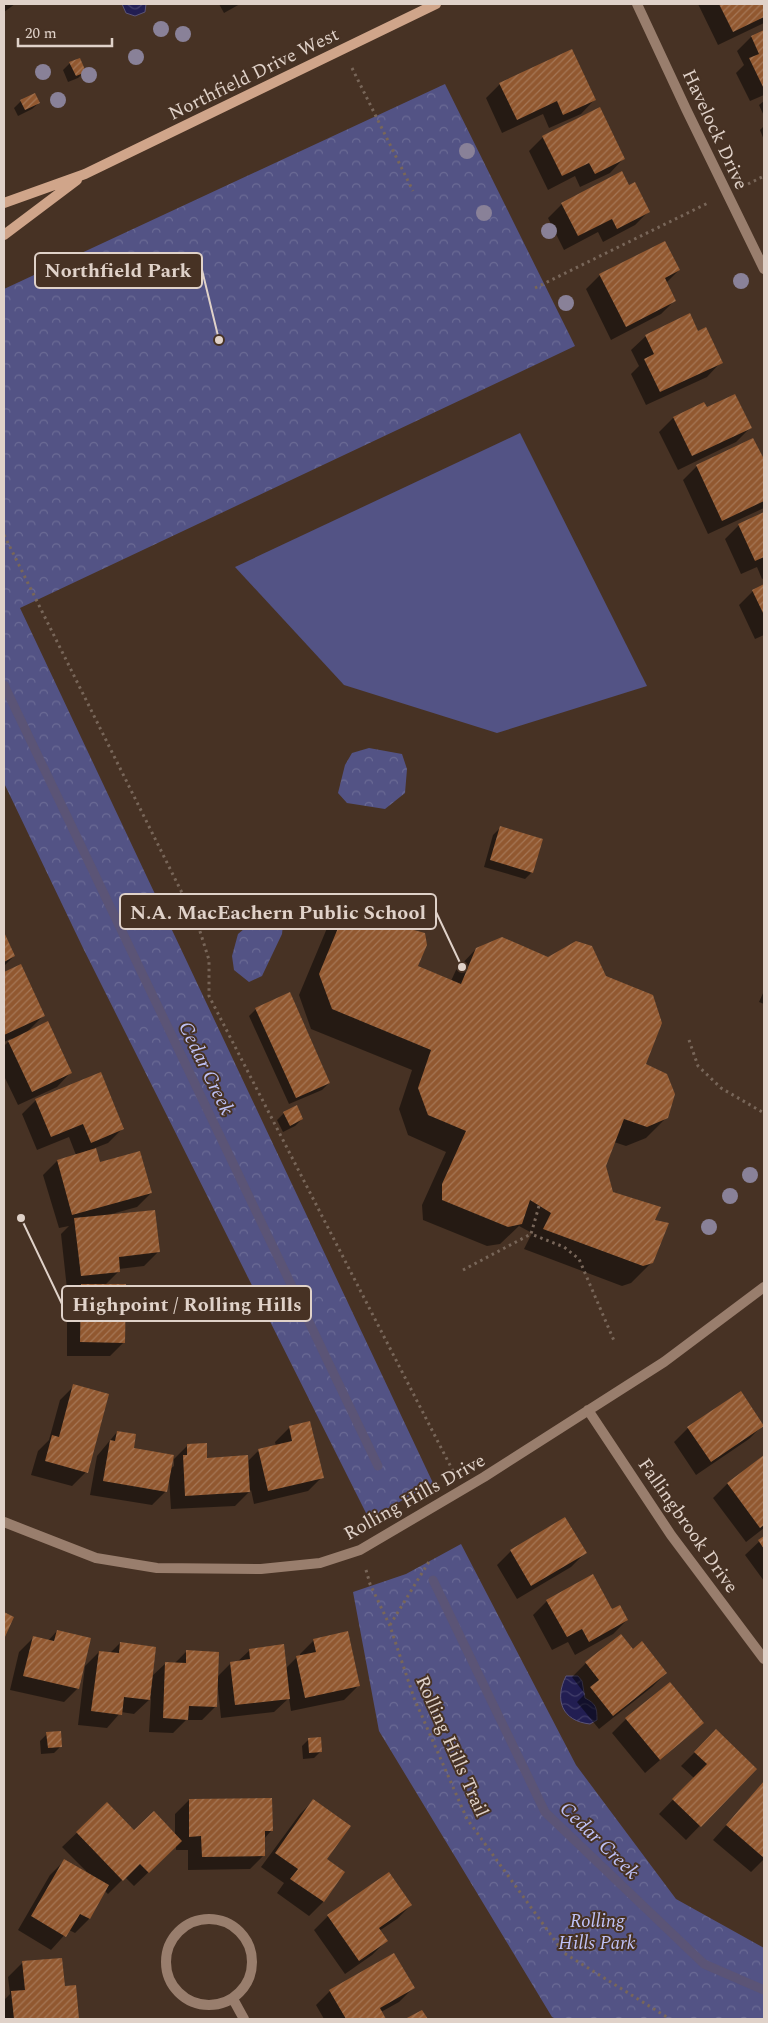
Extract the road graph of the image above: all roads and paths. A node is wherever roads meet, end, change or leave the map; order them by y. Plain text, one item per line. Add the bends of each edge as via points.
1 (436, 4) edge
2 (637, 4) edge
3 (342, 50) junction
4 (85, 174) junction
5 (764, 176) edge
6 (748, 184) dead end
7 (413, 191) dead end
8 (4, 203) edge
9 (708, 203) dead end
10 (4, 235) edge
11 (764, 269) edge
12 (536, 288) dead end
13 (4, 536) edge
14 (688, 1040) dead end
15 (764, 1113) edge
16 (539, 1206) dead end
17 (531, 1234) junction
18 (463, 1270) dead end
19 (764, 1288) edge
20 (615, 1342) dead end
21 (588, 1410) junction
22 (456, 1477) dead end
23 (4, 1522) edge
24 (360, 1550) junction
25 (430, 1560) dead end
26 (390, 1626) junction
27 (764, 1659) edge
28 (234, 1999) junction
29 (244, 2019) edge
30 (670, 2019) edge

1 - 3 main road, Northfield Drive West
2 - 11 street, Havelock Drive
3 - 4 main road, Northfield Drive West
3 - 7 path
4 - 8 main road, Northfield Drive West
4 - 10 main road, Northfield Drive West
5 - 6 path
9 - 12 path
13 - 22 path via 198,925 209,960 209,996
14 - 15 path via 698,1066 721,1088
16 - 17 path
17 - 18 path
17 - 20 path via 564,1247 579,1259
19 - 21 street, Rolling Hills Drive via 664,1362
21 - 24 street, Rolling Hills Drive
21 - 27 street, Fallingbrook Drive via 671,1535
23 - 24 street, Rolling Hills Drive via 96,1558 157,1568 261,1569 320,1563
24 - 26 path, Rolling Hills Trail via 370,1584
25 - 26 path
26 - 30 path, Rolling Hills Trail via 414,1698 467,1819 564,1953
28 - 28 street via 250,1978 253,1963 251,1948 244,1935 226,1921 210,1918 189,1923 176,1932 166,1956 166,1971 172,1985 194,2002 209,2005
28 - 29 street

